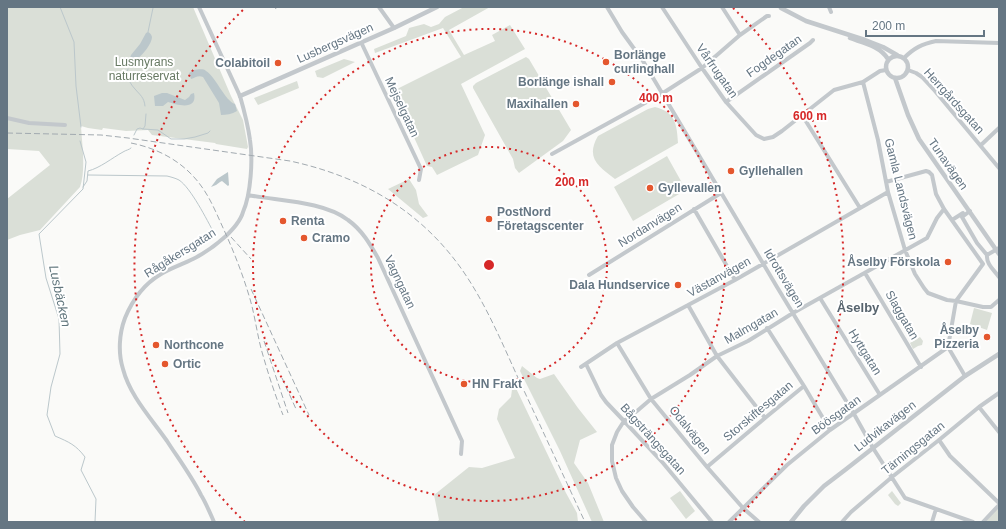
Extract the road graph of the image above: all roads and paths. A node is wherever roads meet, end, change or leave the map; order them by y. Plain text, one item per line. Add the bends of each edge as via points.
1 (200, 7) edge
2 (379, 7) edge
3 (437, 7) edge
4 (607, 7) edge
5 (662, 7) edge
6 (722, 7) edge
7 (780, 7) edge
8 (829, 7) edge
9 (831, 12) dead end
10 (769, 16) dead end
11 (394, 28) junction
12 (740, 35) junction
13 (813, 40) dead end
14 (361, 42) junction
15 (999, 43) edge
16 (897, 55) junction
17 (904, 58) junction
18 (888, 59) junction
19 (702, 68) junction
20 (886, 70) junction
21 (908, 70) junction
22 (895, 78) junction
23 (863, 82) junction
24 (663, 93) junction
25 (240, 96) junction
26 (726, 102) junction
27 (802, 115) junction
28 (7, 118) edge
29 (65, 125) dead end
30 (999, 128) edge
31 (980, 145) junction
32 (552, 154) dead end
33 (999, 168) edge
34 (419, 180) dead end
35 (886, 182) junction
36 (721, 192) junction
37 (888, 192) junction
38 (248, 195) junction
39 (860, 208) junction
40 (694, 209) junction
41 (944, 209) junction
42 (969, 211) junction
43 (952, 220) junction
44 (906, 250) junction
45 (998, 250) edge
46 (987, 255) junction
47 (763, 264) junction
48 (865, 273) junction
49 (589, 275) dead end
50 (999, 277) edge
51 (735, 280) junction
52 (820, 298) junction
53 (999, 300) edge
54 (956, 301) junction
55 (688, 306) junction
56 (793, 313) junction
57 (767, 328) junction
58 (617, 342) junction
59 (948, 348) junction
60 (999, 354) edge
61 (717, 356) junction
62 (586, 364) junction
63 (581, 367) dead end
64 (921, 367) junction
65 (965, 376) junction
66 (804, 386) junction
67 (999, 393) edge
68 (880, 395) junction
69 (651, 399) junction
70 (979, 406) junction
71 (854, 414) junction
72 (765, 418) junction
73 (624, 421) junction
74 (830, 430) junction
75 (999, 432) edge
76 (939, 440) junction
77 (874, 448) junction
78 (461, 454) dead end
79 (707, 467) junction
80 (892, 477) junction
81 (999, 504) edge
82 (744, 508) junction
83 (936, 509) junction
84 (214, 522) edge
85 (646, 522) edge
86 (712, 522) edge
87 (729, 522) edge
88 (759, 522) edge
89 (791, 522) edge
90 (842, 522) edge
91 (932, 522) edge
92 (973, 522) edge
93 (983, 522) edge

1 - 25 street, Rågåkersgatan
2 - 11 street
3 - 11 street, Lusbergsvägen
4 - 24 street, Idrottsvägen
5 - 19 street, Vårfrugatan
6 - 12 street
7 - 16 street via 806,21 865,40
7 - 18 street via 806,23 875,47 884,52
8 - 9 street
10 - 12 street
11 - 14 street, Lusbergsvägen
12 - 19 street
13 - 26 street, Fogdegatan
14 - 25 street, Lusbergsvägen
14 - 34 street, Mejselgatan via 421,169
15 - 17 street via 927,42
16 - 17 street
16 - 18 street
17 - 21 street via 908,63
18 - 20 street
19 - 24 street
19 - 26 street, Vårfrugatan
20 - 22 street
20 - 23 street
21 - 22 street via 901,77
21 - 31 street, Herrgårdsgatan via 922,77
22 - 42 street, Tunavägen via 919,140
23 - 27 street via 834,90
23 - 35 street, Gamla Landsvägen
24 - 32 street
24 - 36 street, Idrottsvägen
25 - 38 street, Rågåkersgatan via 250,140
26 - 27 street, Vårfrugatan via 756,135 764,139 773,137
27 - 39 street
28 - 29 street via 29,123
30 - 31 street
31 - 33 street, Herrgårdsgatan
35 - 37 street, Gamla Landsvägen
35 - 41 street via 929,172
36 - 40 street, Nordanvägen
36 - 47 street, Idrottsvägen
37 - 39 street, Västanvägen
37 - 44 street, Gamla Landsvägen
38 - 78 street, Vagngatan via 323,208 341,215 369,241 462,441
38 - 84 street, Rågåkersgatan via 244,212 222,240 195,258 160,274 142,290 128,310 120,341 121,362 129,386 201,494
39 - 47 street, Västanvägen
40 - 49 street, Nordanvägen
40 - 51 street
41 - 43 street
41 - 44 street, Malmgatan via 927,238
42 - 43 street
42 - 45 street, Tunavägen
42 - 46 street via 962,217
43 - 54 street via 983,264
44 - 48 street, Malmgatan
44 - 54 street, Gamla Landsvägen via 915,274 925,289 947,300
45 - 46 street
46 - 50 street via 986,260
47 - 51 street, Västanvägen
47 - 56 street, Idrottsvägen
48 - 52 street, Malmgatan
48 - 64 street, Slaggatan
51 - 55 street, Västanvägen
52 - 56 street, Malmgatan
52 - 68 street, Hyttgatan
53 - 54 street, Gamla Landsvägen via 992,307
54 - 59 street
55 - 58 street, Västanvägen
55 - 61 street
56 - 57 street, Malmgatan
56 - 71 street, Idrottsvägen
57 - 61 street, Malmgatan via 748,341
57 - 66 street
58 - 62 street, Västanvägen
58 - 69 street, Odalvägen
59 - 64 street, Böösgatan
59 - 65 street
60 - 65 street, Ludvikavägen
61 - 69 street, Malmgatan
61 - 72 street
62 - 63 street, Västanvägen
62 - 73 street, Bågsträngsgatan via 601,395
64 - 68 street, Böösgatan
65 - 77 street, Ludvikavägen
66 - 72 street, Storskiftesgatan
66 - 74 street
67 - 70 street, Tärningsgatan
68 - 71 street, Böösgatan
69 - 73 street, Malmgatan
69 - 79 street, Odalvägen
70 - 75 street
70 - 76 street, Tärningsgatan
71 - 74 street, Böösgatan
71 - 77 street, Idrottsvägen
72 - 79 street, Storskiftesgatan
73 - 85 street via 612,445 612,461 622,491
73 - 86 street, Bågsträngsgatan
74 - 82 street, Böösgatan via 787,465
76 - 80 street, Tärningsgatan
76 - 81 street via 950,456
77 - 80 street, Idrottsvägen
77 - 89 street, Ludvikavägen via 824,486
79 - 82 street, Odalvägen
80 - 83 street, Idrottsvägen via 905,498
80 - 90 street, Tärningsgatan
81 - 93 street
82 - 87 street, Böösgatan
82 - 88 street, Odalvägen
83 - 91 street
83 - 92 street, Idrottsvägen

